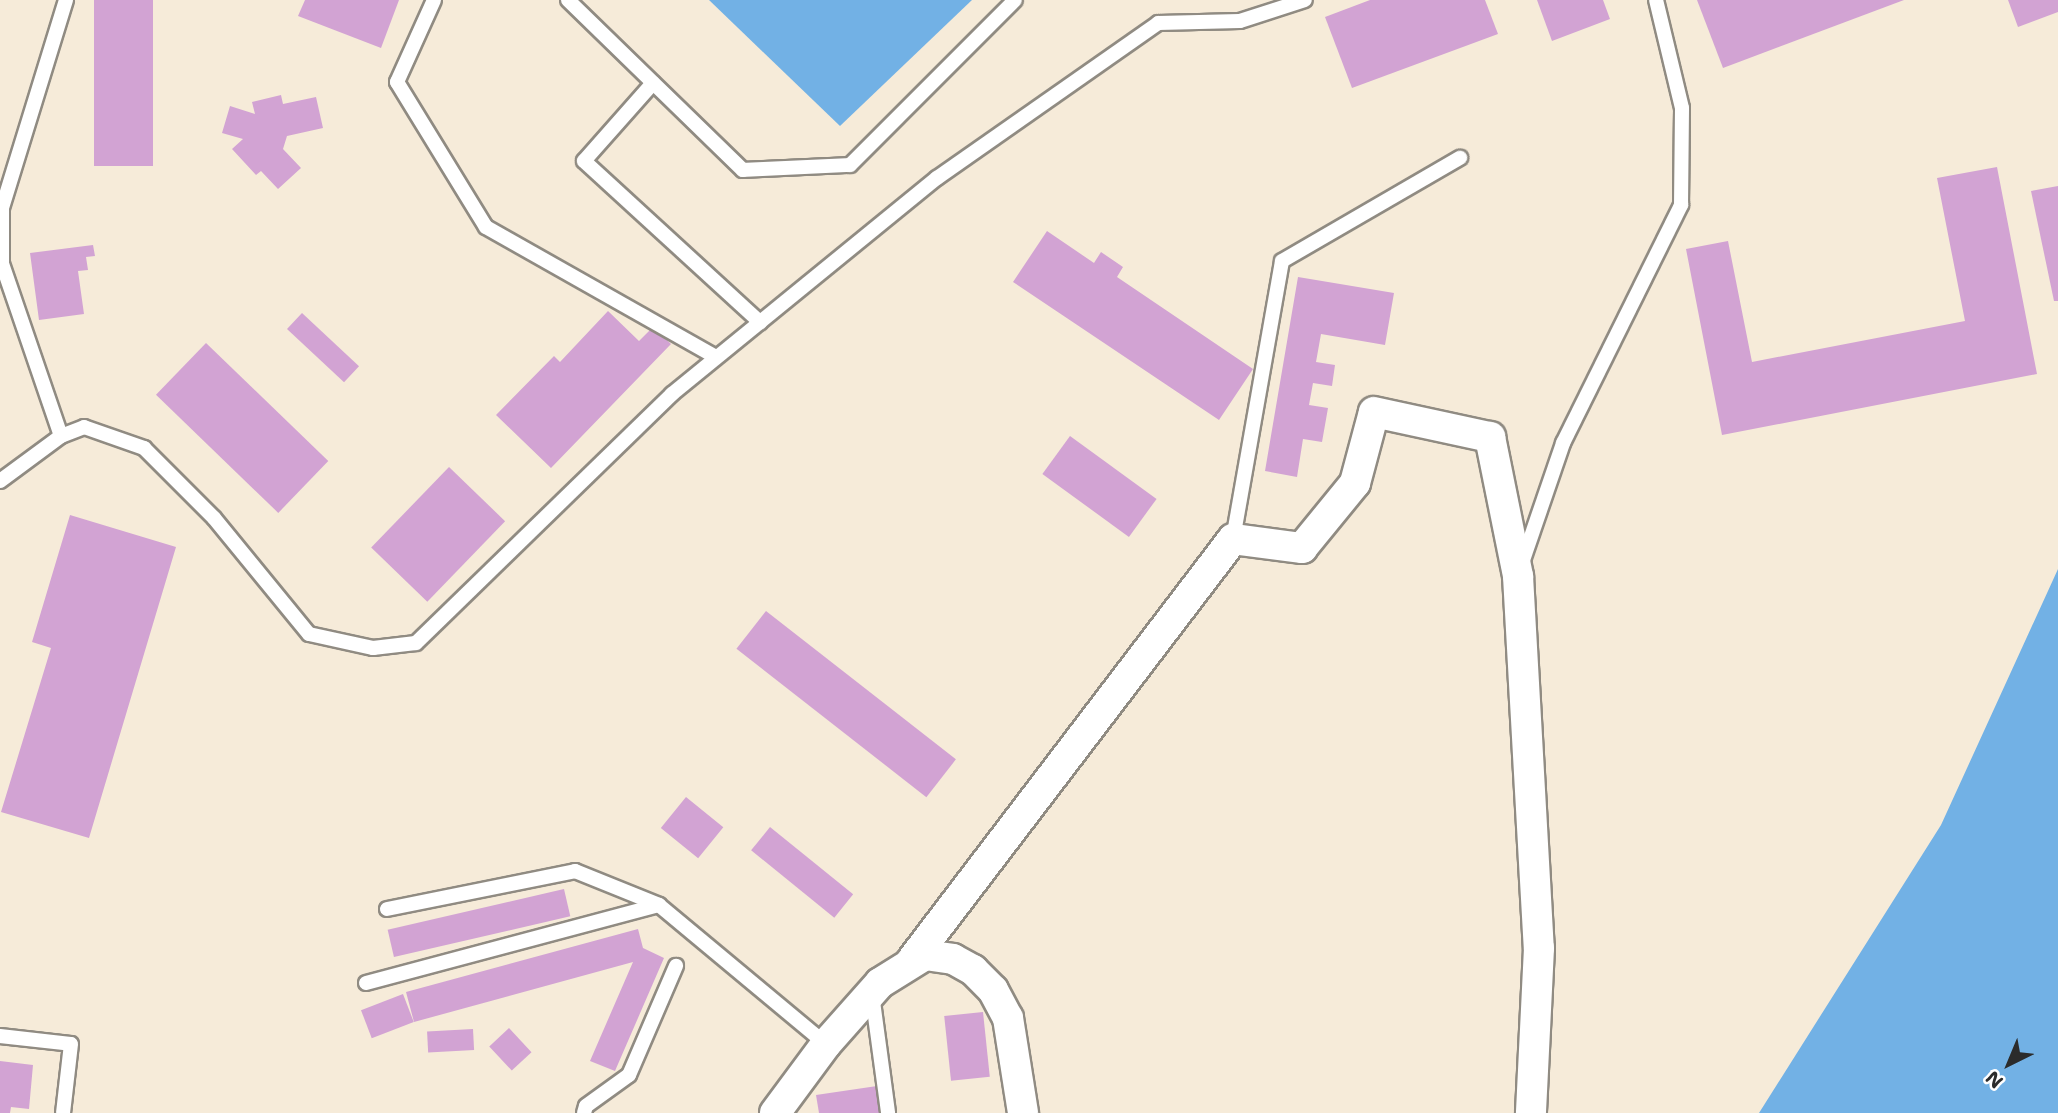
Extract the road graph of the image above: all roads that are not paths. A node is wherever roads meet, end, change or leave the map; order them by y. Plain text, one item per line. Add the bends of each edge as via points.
1 (66, 0) edge
2 (433, 0) edge
3 (568, 0) edge
4 (1015, 0) edge
5 (1305, 0) edge
6 (1656, 0) edge
7 (653, 83) junction
8 (1460, 158) dead end
9 (760, 322) junction
10 (716, 358) junction
11 (61, 436) junction
12 (0, 481) edge
13 (1233, 539) junction
14 (1518, 576) junction
15 (659, 905) junction
16 (387, 909) dead end
17 (914, 959) junction
18 (676, 966) dead end
19 (366, 983) dead end
20 (872, 993) junction
21 (0, 1036) edge
22 (826, 1044) junction
23 (63, 1113) edge
24 (584, 1113) edge
25 (775, 1113) edge
26 (888, 1113) edge
27 (1023, 1113) edge
28 (1531, 1113) edge

1 - 11 lane via 2,208 5,276
2 - 10 lane via 397,82 486,227
3 - 7 lane
4 - 7 lane via 850,165 743,170
5 - 9 lane via 1240,21 1158,23 937,178
6 - 14 lane via 1682,108 1681,205 1563,443
7 - 9 lane via 584,161
8 - 13 lane via 1282,261
9 - 10 lane
10 - 11 lane via 672,394 416,643 373,648 309,634 214,518 144,448 84,427
11 - 12 lane
13 - 14 street via 1302,548 1355,483 1374,412 1490,437
13 - 17 street
14 - 28 street via 1539,948
15 - 16 lane via 575,871
15 - 19 lane
15 - 22 lane
17 - 20 street
17 - 27 street via 925,955 953,959 973,970 993,990 1008,1018
18 - 24 lane via 629,1075 586,1106
20 - 22 street
20 - 26 lane
21 - 23 lane via 71,1044
22 - 25 street

